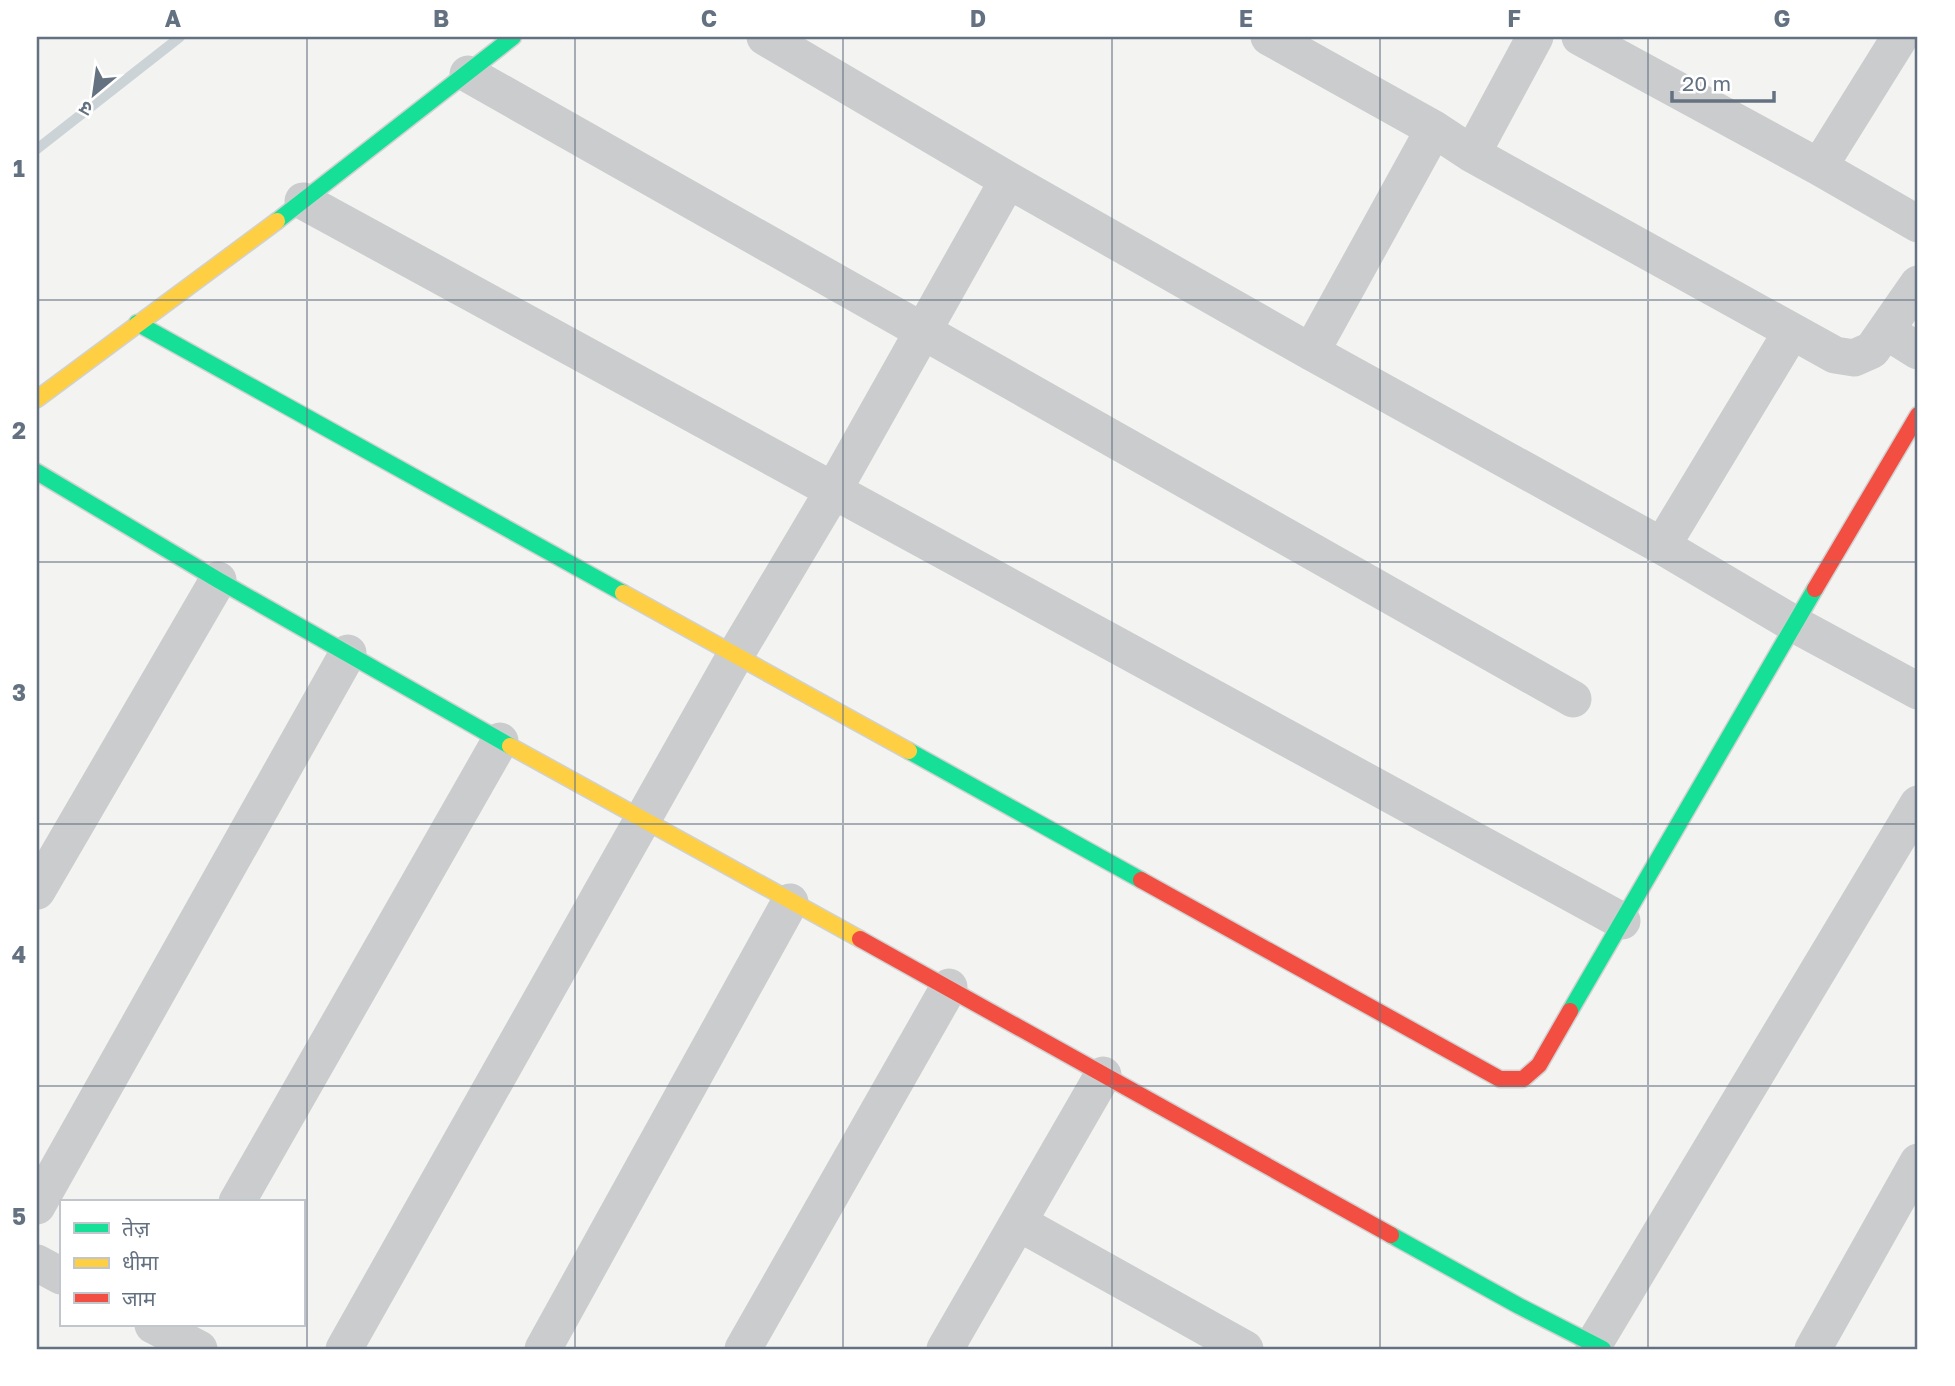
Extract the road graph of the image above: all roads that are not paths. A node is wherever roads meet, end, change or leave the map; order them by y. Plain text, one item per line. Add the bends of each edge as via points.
1 (513, 37) edge
2 (765, 37) edge
3 (1269, 37) edge
4 (1535, 37) edge
5 (1580, 37) edge
6 (1900, 37) edge
7 (468, 74) junction
8 (1434, 129) junction
9 (1472, 153) junction
10 (1819, 167) junction
11 (1008, 180) junction
12 (303, 201) junction
13 (1918, 224) edge
14 (1918, 284) edge
15 (137, 323) junction
16 (1792, 331) junction
17 (1886, 331) junction
18 (923, 332) junction
19 (1918, 351) edge
20 (1311, 352) junction
21 (37, 399) edge
22 (1918, 415) edge
23 (37, 472) edge
24 (833, 491) junction
25 (1662, 546) junction
26 (218, 580) junction
27 (1794, 624) junction
28 (348, 653) junction
29 (736, 654) junction
30 (1918, 691) edge
31 (1573, 699) dead end
32 (500, 741) junction
33 (1918, 804) edge
34 (643, 820) junction
35 (37, 891) edge
36 (790, 902) junction
37 (1622, 921) junction
38 (949, 987) junction
39 (1103, 1075) junction
40 (1918, 1161) edge
41 (238, 1200) edge
42 (37, 1206) edge
43 (1020, 1223) junction
44 (37, 1263) edge
45 (60, 1275) edge
46 (161, 1327) edge
47 (1200, 1338) edge
48 (1598, 1347) edge
49 (199, 1349) edge
50 (344, 1349) edge
51 (543, 1349) edge
52 (743, 1349) edge
53 (945, 1349) edge
54 (1245, 1349) edge
55 (1813, 1349) edge

1 - 7 street
2 - 11 street
3 - 8 street
4 - 9 street
5 - 10 street
6 - 10 street
7 - 12 street
7 - 18 street
8 - 9 street
8 - 20 street
9 - 16 street
10 - 13 street
11 - 18 street
11 - 20 street
12 - 15 street
12 - 24 street
14 - 17 street
15 - 21 street
15 - 29 street
16 - 17 street via 1835,355 1854,358 1872,350
16 - 25 street
17 - 19 street
18 - 24 street
18 - 31 street
20 - 25 street
22 - 27 street
23 - 26 street
24 - 29 street
24 - 37 street
25 - 27 street
26 - 28 street
26 - 35 street
27 - 30 street
27 - 37 street
28 - 32 street
28 - 42 street
29 - 34 street
29 - 37 street via 1500,1079 1523,1079 1539,1065
32 - 34 street
32 - 41 street
33 - 48 street
34 - 36 street
34 - 50 street
36 - 38 street
36 - 51 street
38 - 39 street
38 - 52 street
39 - 43 street
39 - 48 street
40 - 55 street
43 - 47 street
43 - 53 street
44 - 45 street
46 - 49 street
47 - 54 street

